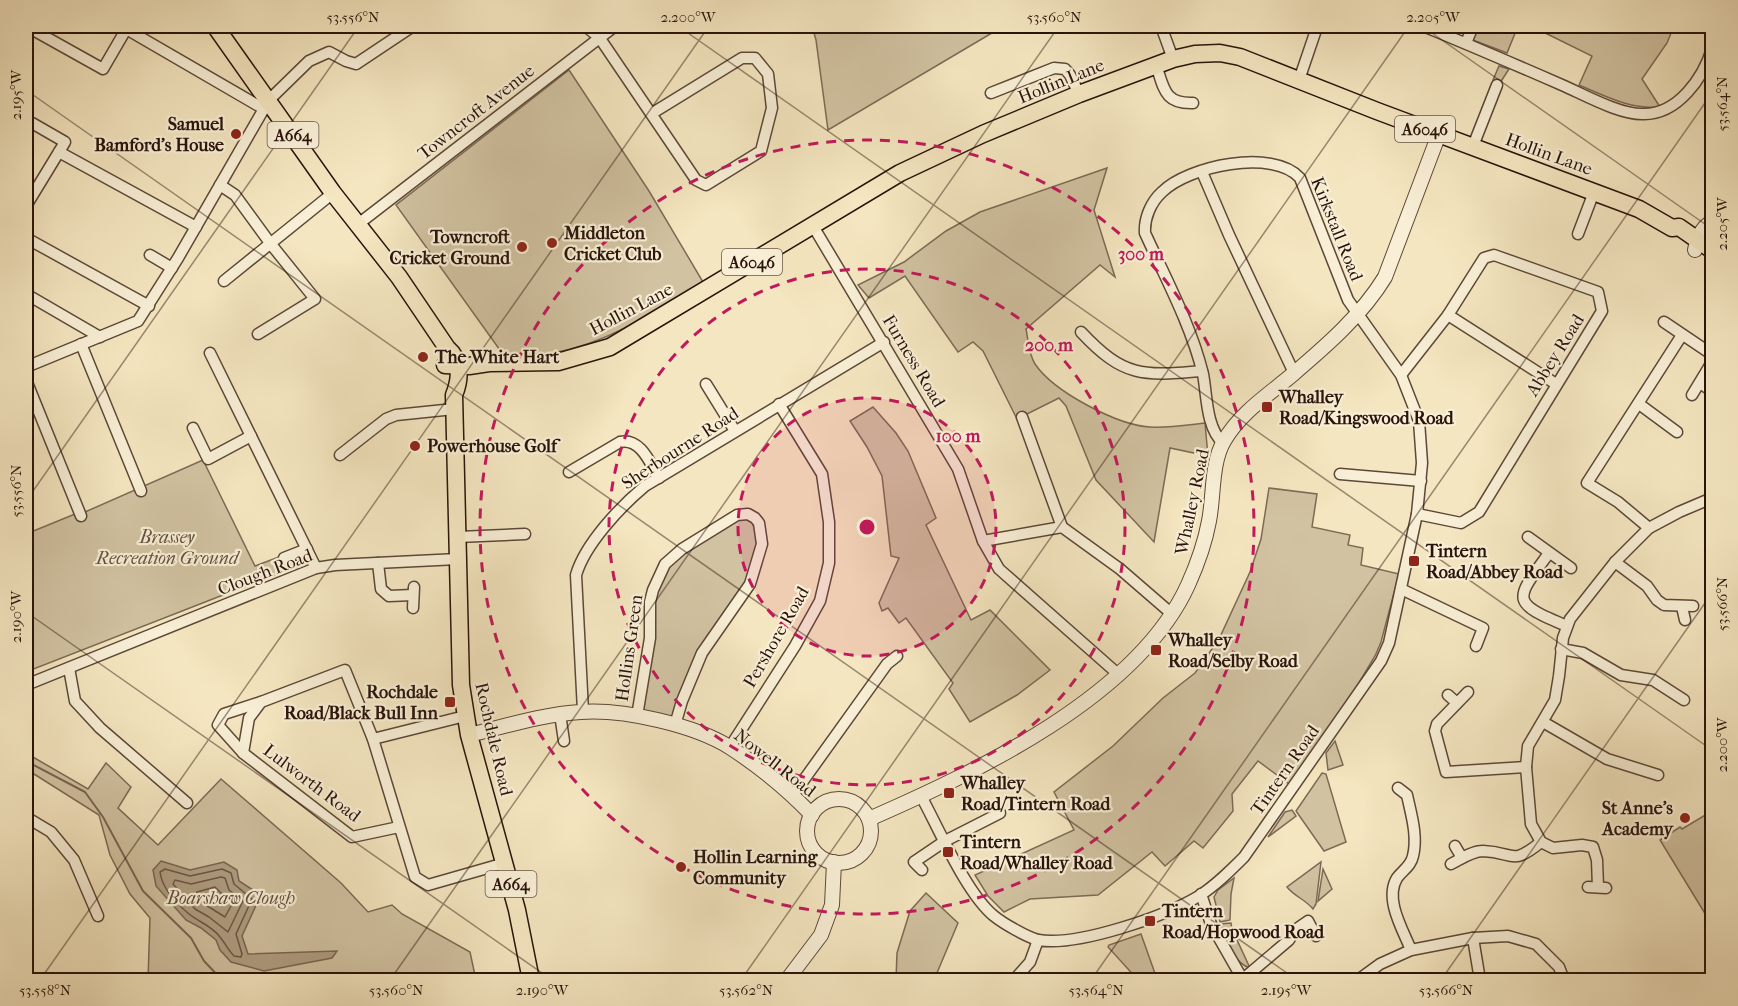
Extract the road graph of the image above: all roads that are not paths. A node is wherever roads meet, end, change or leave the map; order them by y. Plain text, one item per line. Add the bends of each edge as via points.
1 (26, 26) edge
2 (215, 26) edge
3 (413, 26) edge
4 (585, 26) edge
5 (615, 26) edge
6 (1161, 26) edge
7 (1423, 26) edge
8 (1473, 26) edge
9 (125, 27) edge
10 (1316, 30) dead end
11 (599, 37) junction
12 (1466, 43) junction
13 (1713, 49) edge
14 (1173, 59) junction
15 (1156, 65) junction
16 (1299, 80) junction
17 (1497, 85) dead end
18 (991, 93) dead end
19 (1079, 94) junction
20 (1193, 103) dead end
21 (266, 105) junction
22 (651, 114) junction
23 (32, 123) dead end
24 (1439, 134) junction
25 (1473, 146) junction
26 (59, 152) junction
27 (1202, 172) junction
28 (220, 185) junction
29 (1594, 192) junction
30 (333, 194) junction
31 (26, 206) edge
32 (1713, 222) edge
33 (357, 225) junction
34 (813, 226) junction
35 (196, 227) junction
36 (1578, 234) dead end
37 (26, 238) edge
38 (270, 243) junction
39 (1705, 243) edge
40 (150, 255) dead end
41 (1713, 264) edge
42 (172, 268) junction
43 (224, 281) dead end
44 (26, 294) edge
45 (148, 306) junction
46 (1357, 314) junction
47 (1448, 315) junction
48 (1664, 322) dead end
49 (1081, 332) dead end
50 (258, 333) dead end
51 (1682, 335) junction
52 (100, 337) junction
53 (884, 342) junction
54 (81, 344) junction
55 (1707, 351) dead end
56 (210, 353) dead end
57 (450, 358) junction
58 (1713, 362) edge
59 (26, 367) edge
60 (1202, 371) junction
61 (1294, 373) junction
62 (1401, 375) junction
63 (26, 380) edge
64 (1700, 383) junction
65 (706, 384) dead end
66 (1556, 384) junction
67 (1713, 391) edge
68 (1692, 395) dead end
69 (454, 402) junction
70 (779, 404) junction
71 (1639, 404) junction
72 (1022, 417) dead end
73 (193, 428) dead end
74 (735, 431) junction
75 (1677, 432) dead end
76 (251, 436) junction
77 (1223, 442) junction
78 (340, 455) dead end
79 (570, 472) dead end
80 (1340, 475) dead end
81 (659, 478) junction
82 (1421, 481) junction
83 (141, 490) dead end
84 (1713, 498) edge
85 (1417, 514) junction
86 (81, 516) dead end
87 (1062, 527) junction
88 (1649, 528) junction
89 (525, 534) dead end
90 (458, 537) junction
91 (1528, 537) dead end
92 (982, 541) junction
93 (307, 549) junction
94 (1550, 553) junction
95 (284, 558) dead end
96 (458, 559) junction
97 (1615, 562) junction
98 (378, 563) junction
99 (316, 568) junction
100 (1571, 568) dead end
101 (1401, 589) junction
102 (413, 608) dead end
103 (1172, 614) junction
104 (1488, 617) dead end
105 (1685, 620) dead end
106 (1567, 626) junction
107 (1483, 628) junction
108 (1476, 646) dead end
109 (1561, 650) junction
110 (897, 656) dead end
111 (69, 668) junction
112 (1119, 674) junction
113 (26, 685) edge
114 (1468, 692) dead end
115 (1448, 695) dead end
116 (1684, 700) dead end
117 (261, 702) junction
118 (1457, 703) junction
119 (583, 711) junction
120 (560, 714) junction
121 (465, 716) junction
122 (637, 716) junction
123 (1544, 722) junction
124 (675, 725) junction
125 (469, 735) junction
126 (373, 739) junction
127 (564, 741) dead end
128 (730, 747) junction
129 (243, 753) junction
130 (1526, 767) junction
131 (1658, 775) dead end
132 (1398, 788) dead end
133 (793, 795) junction
134 (921, 796) junction
135 (188, 803) dead end
136 (1000, 813) dead end
137 (812, 815) junction
138 (26, 817) edge
139 (869, 819) junction
140 (399, 827) junction
141 (945, 841) junction
142 (1541, 842) junction
143 (1455, 846) dead end
144 (1462, 858) junction
145 (834, 862) junction
146 (506, 863) junction
147 (1451, 864) dead end
148 (922, 870) dead end
149 (1597, 888) dead end
150 (1201, 894) junction
151 (98, 916) dead end
152 (1316, 936) dead end
153 (1473, 938) junction
154 (1038, 940) junction
155 (1411, 950) junction
156 (1243, 980) edge
157 (531, 981) edge
158 (787, 981) edge
159 (1014, 981) edge
160 (1358, 981) edge
161 (1480, 981) edge
162 (1564, 981) edge

1 - 9 street via 103,69
2 - 21 main road, A664
3 - 21 street via 356,64 329,52 309,61
4 - 11 street
5 - 11 street, Towncroft Avenue
6 - 14 street
7 - 12 street
8 - 12 street
9 - 21 street
10 - 16 street
11 - 22 street
11 - 33 street, Towncroft Avenue
12 - 13 street via 1627,112 1646,114 1668,108 1687,94
14 - 15 main road, Hollin Lane / A6046
14 - 16 main road, Hollin Lane / A6046 via 1220,53
15 - 19 main road, Hollin Lane / A6046
15 - 20 street via 1171,99
16 - 24 main road, Hollin Lane / A6046
17 - 25 street
18 - 19 street via 1054,68 1065,69
19 - 34 main road, Hollin Lane / A6046 via 900,173
21 - 28 street
21 - 30 main road, A664
22 - 22 street via 696,180 706,185 761,151 772,108 768,74 755,58 742,58
23 - 26 street via 65,142
24 - 25 main road, Hollin Lane / A6046
24 - 46 street, Whalley Road via 1385,277
25 - 29 main road, Hollin Lane / A6046
26 - 31 street
26 - 35 street
27 - 46 street, Kirkstall Road via 1253,162 1278,164 1295,172 1304,184 1345,293
27 - 60 street, Kirkstall Road via 1163,190 1150,208 1144,226
27 - 61 street
28 - 35 street
28 - 38 street via 236,195
29 - 36 street
29 - 39 main road, Hollin Lane / A6046 via 1639,209 1672,228 1679,227
30 - 33 main road, A664
30 - 38 street
32 - 39 street via 1707,224
33 - 57 main road, A664 via 399,277
34 - 53 street, Furness Road
34 - 57 main road, Hollin Lane / A6046 via 610,346 558,362 489,363 479,357
35 - 42 street
37 - 45 street
38 - 43 street
38 - 50 street via 315,299
39 - 41 main road, Hollin Lane / A6046
40 - 42 street
42 - 45 street
44 - 52 street
45 - 52 street via 138,321
46 - 61 street, Whalley Road
46 - 62 street, Tintern Road
47 - 62 street, Abbey Road
47 - 66 street
47 - 66 street, Abbey Road via 1484,258 1494,255 1598,291 1602,311
48 - 51 street
49 - 60 street via 1120,366 1154,375
51 - 55 street
51 - 71 street
52 - 54 street
53 - 70 street, Sherbourne Road
53 - 92 street, Furness Road via 958,469
54 - 59 street
54 - 83 street
56 - 76 street
57 - 69 main road, Rochdale Road / A664 via 458,381
58 - 64 street
60 - 77 street, Kirkstall Road via 1210,418 1216,436
61 - 77 street, Whalley Road via 1248,411
62 - 82 street, Tintern Road via 1419,421
63 - 86 street
64 - 67 street
64 - 68 street
65 - 74 street
66 - 85 street, Abbey Road via 1479,512 1461,523
69 - 78 street via 386,418
69 - 90 main road, Rochdale Road / A664
70 - 74 street, Sherbourne Road
70 - 128 street, Pershore Road via 822,474 829,522 829,563 820,601
71 - 75 street via 1664,429
71 - 88 street via 1587,483
72 - 87 street
73 - 76 street via 208,459
74 - 81 street, Sherbourne Road
76 - 93 street
77 - 103 street, Whalley Road via 1199,559
79 - 81 street via 626,441 636,444
80 - 82 street
81 - 119 street, Sherbourne Road via 622,505 579,564 576,575
82 - 85 street, Tintern Road
84 - 88 street
85 - 101 street, Tintern Road
87 - 92 street
87 - 103 street via 1120,569
88 - 97 street
89 - 90 street
90 - 96 main road, Rochdale Road / A664
91 - 94 street
92 - 112 street, Furness Road via 999,569
93 - 95 street
93 - 99 street
94 - 100 street
94 - 106 street via 1522,596 1530,609
96 - 98 street, Clough Road
96 - 121 main road, Rochdale Road / A664 via 459,659
97 - 105 street via 1647,586 1664,605 1688,606
97 - 106 street
98 - 99 street, Clough Road
98 - 102 street via 381,590 388,596 413,591
99 - 111 street, Clough Road
101 - 107 street
101 - 150 street, Tintern Road via 1381,661 1244,857
103 - 112 street, Whalley Road
104 - 107 street
106 - 109 street
107 - 108 street
109 - 116 street via 1583,653 1621,675 1653,680 1675,689
109 - 123 street via 1555,700
110 - 133 street via 887,664
111 - 113 street, Clough Road
111 - 135 street via 75,701 100,728
112 - 134 street, Whalley Road via 1074,711 1019,746
114 - 118 street
115 - 118 street
117 - 126 street via 345,670
117 - 129 street, Lulworth Road via 249,718
117 - 129 street via 224,714 218,725
118 - 130 street via 1435,731 1445,778
119 - 120 street, Nowell Road
119 - 122 street, Nowell Road
120 - 125 street, Nowell Road
120 - 127 street
121 - 125 main road, Rochdale Road / A664
121 - 126 street
122 - 124 street, Nowell Road
122 - 124 street, Hollins Green via 651,638 650,602 665,564 737,515 748,514 759,523 762,544 750,584 702,653
123 - 130 street via 1528,746
123 - 131 street via 1607,759 1642,766
124 - 128 street, Nowell Road
125 - 146 main road, Rochdale Road / A664
126 - 140 street
128 - 133 street, Nowell Road
129 - 140 street, Lulworth Road via 352,837
130 - 142 street via 1531,824
132 - 155 street via 1407,795 1415,843 1407,869 1396,880 1393,896
133 - 137 street, Nowell Road
134 - 139 street, Whalley Road
134 - 141 street, Tintern Road
136 - 141 street
137 - 139 street via 818,807 837,799 856,804
137 - 145 street via 808,824 810,844 824,859
138 - 151 street via 51,832 74,860
139 - 145 street via 867,847 853,860
140 - 146 street via 415,877 428,885
141 - 148 street via 914,862
141 - 154 street, Tintern Road via 976,897 994,916
142 - 144 street via 1525,855 1483,851
142 - 149 street via 1553,848 1593,846
143 - 144 street
144 - 147 street
145 - 158 street via 832,905 821,935
146 - 157 main road, Rochdale Road / A664
150 - 154 street, Tintern Road via 1138,922 1095,935
150 - 156 street via 1212,924
152 - 156 street via 1308,921
153 - 155 street
153 - 161 street
153 - 162 street via 1508,936 1536,944 1563,966
154 - 159 street via 1030,962
155 - 160 street via 1380,964

